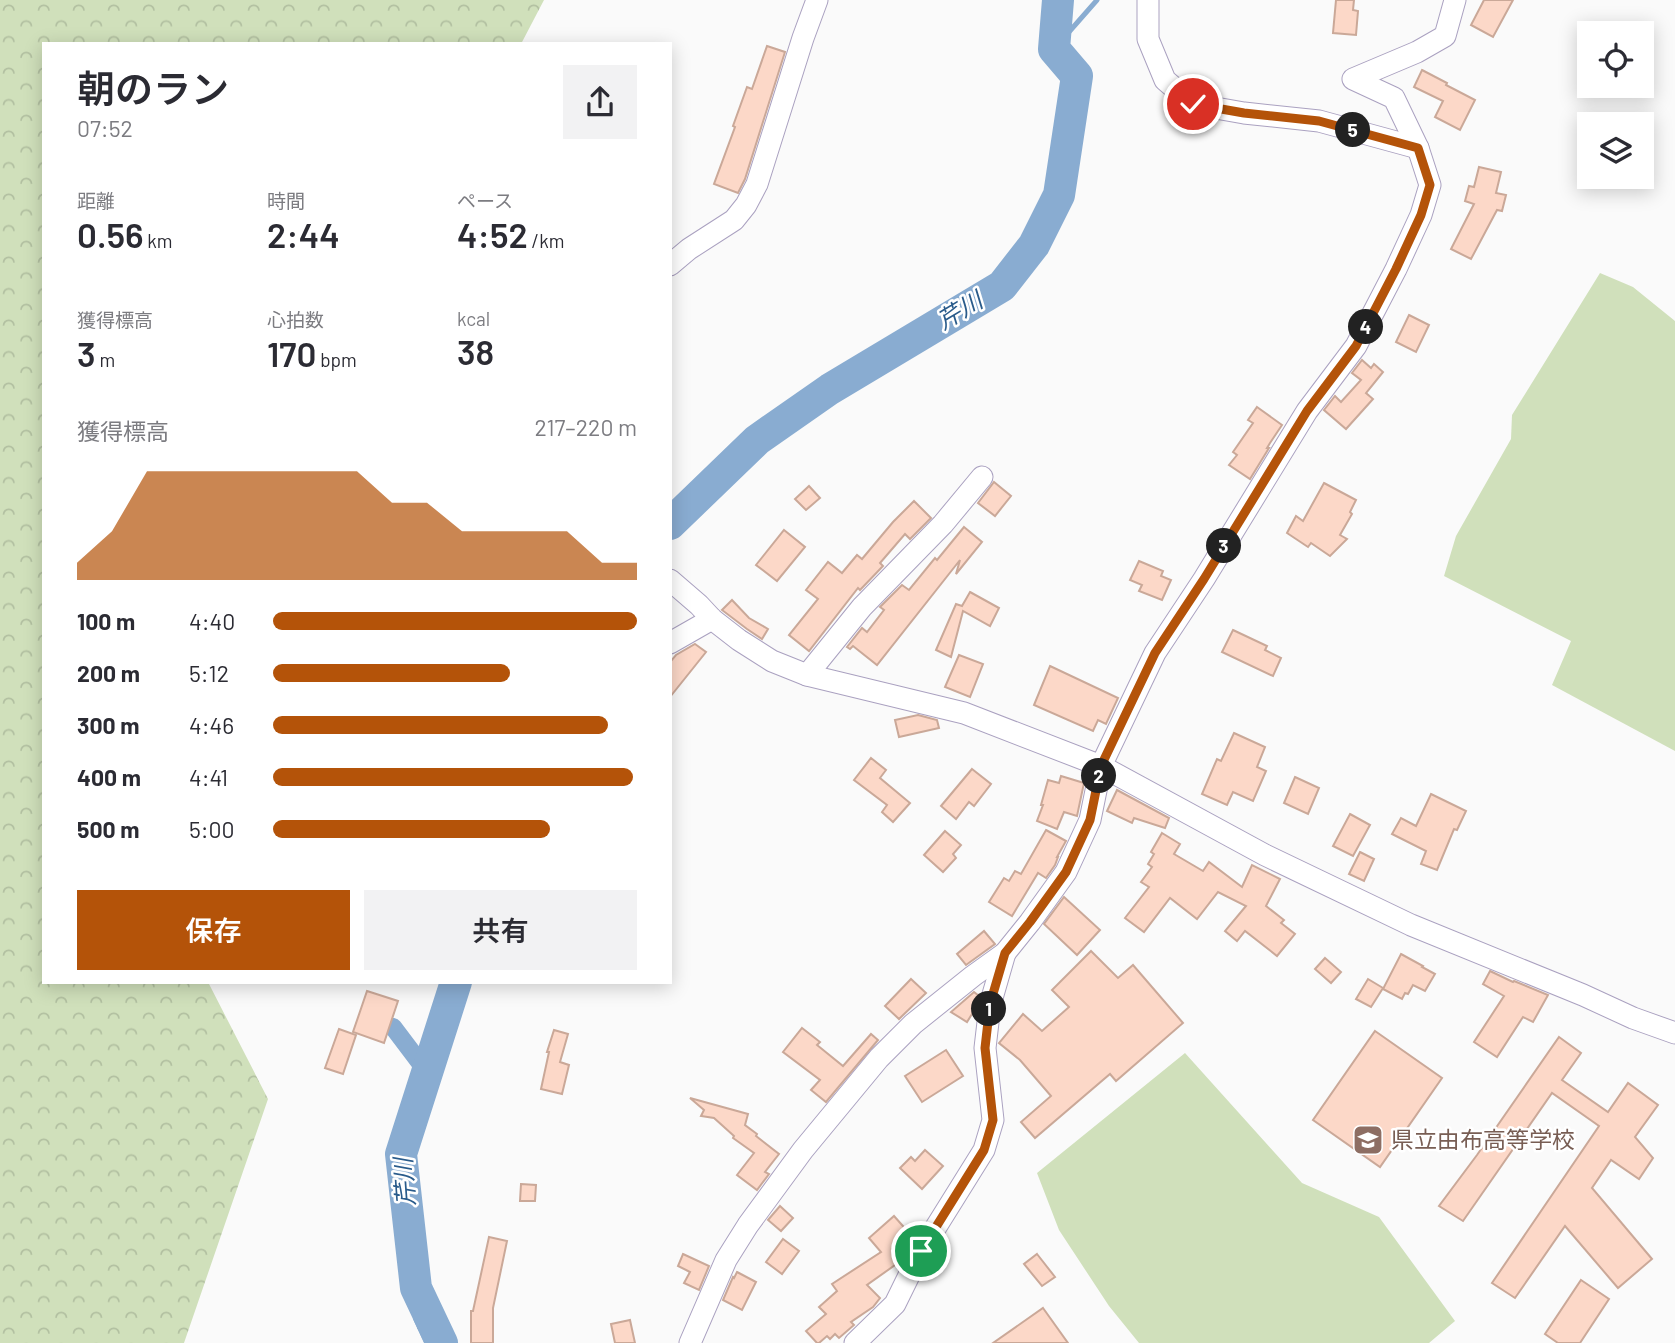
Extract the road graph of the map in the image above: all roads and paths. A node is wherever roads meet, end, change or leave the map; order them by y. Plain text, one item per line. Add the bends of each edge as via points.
1 (817, 0) edge
2 (1148, 0) edge
3 (1455, 0) edge
4 (1418, 148) junction
5 (672, 263) edge
6 (982, 477) dead end
7 (672, 582) edge
8 (706, 612) junction
9 (672, 641) edge
10 (807, 674) junction
11 (1101, 766) junction
12 (1005, 953) junction
13 (1675, 1033) edge
14 (690, 1343) edge
15 (855, 1343) edge

1 - 5 street via 747,205 734,220
2 - 4 street via 1149,39 1165,79 1193,104 1319,121
3 - 4 street via 1445,36 1353,79 1394,98
4 - 11 street via 1430,185 1396,269 1356,346 1307,411 1155,653
6 - 10 street
7 - 8 street
8 - 9 street
8 - 10 street via 772,661
10 - 11 street via 964,713
11 - 12 street via 1090,820 1066,872
11 - 13 street via 1265,855 1411,925
12 - 14 street via 913,1024 817,1133 726,1261
12 - 15 street via 990,1004 985,1048 993,1120 984,1150 921,1251 895,1304

